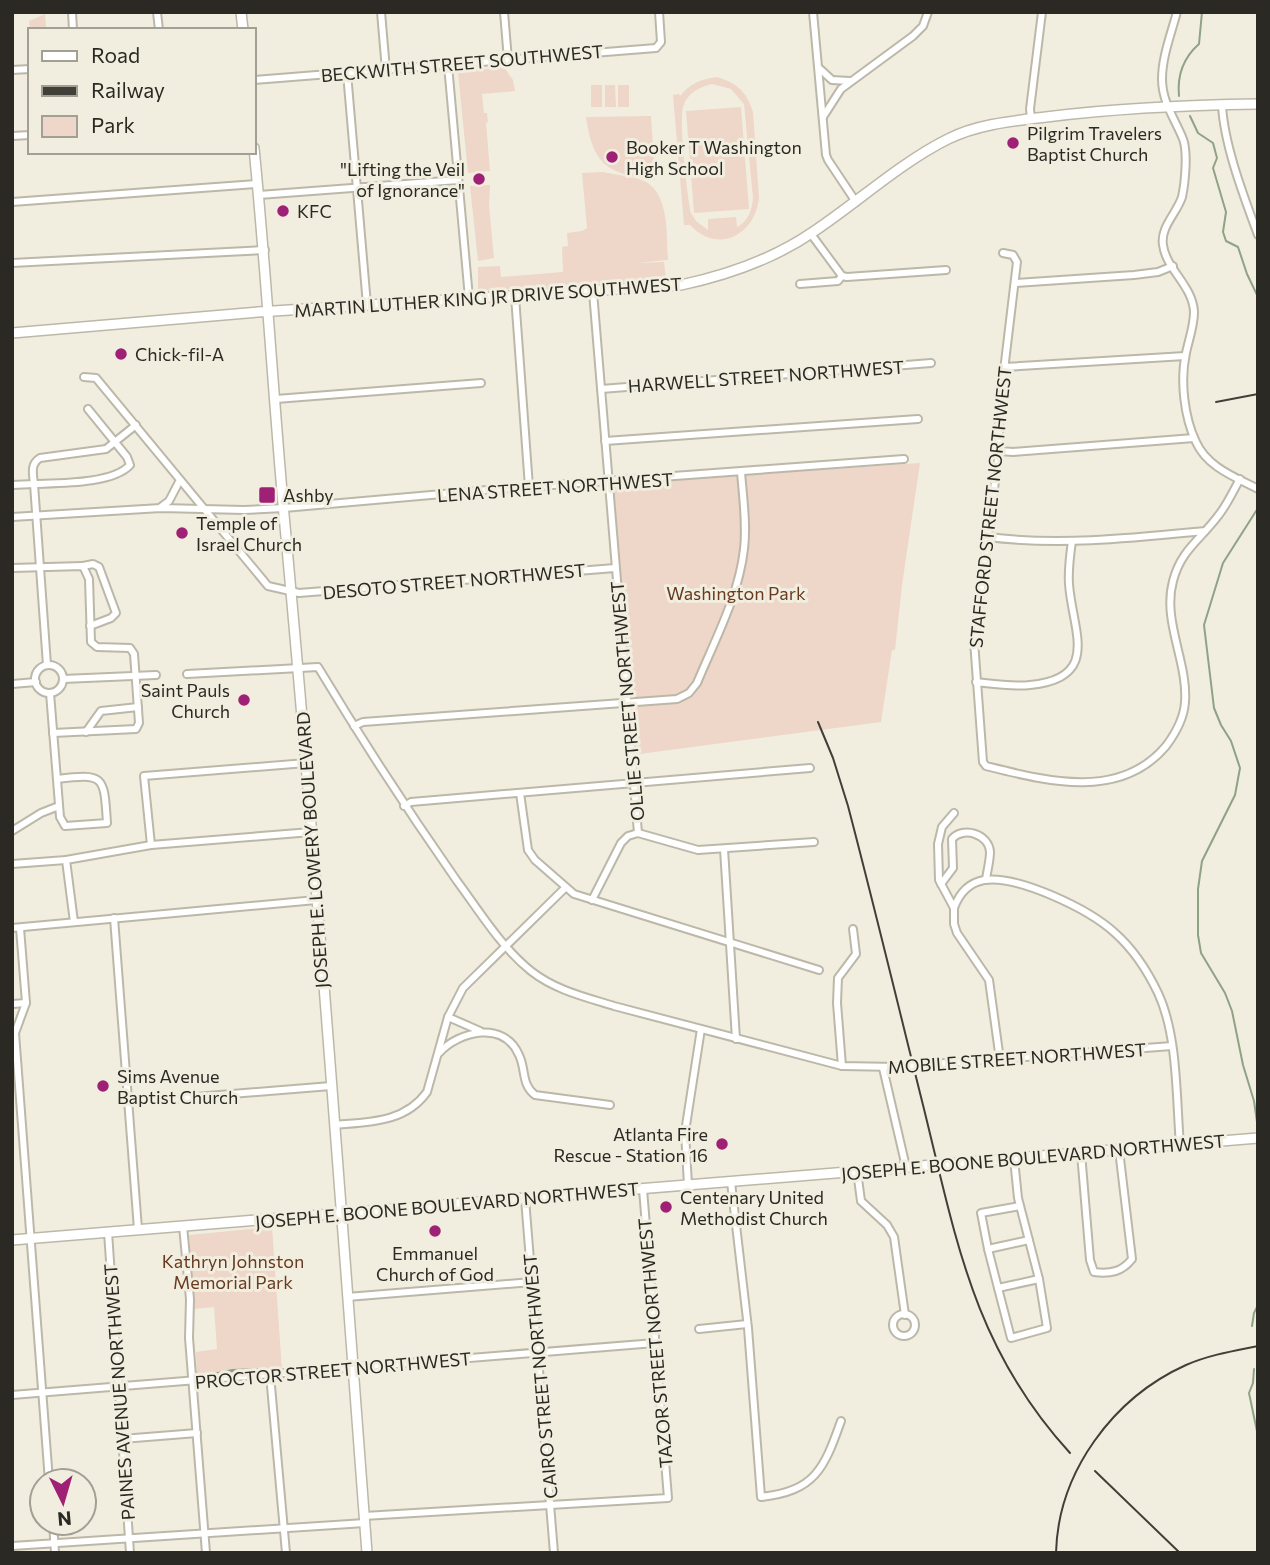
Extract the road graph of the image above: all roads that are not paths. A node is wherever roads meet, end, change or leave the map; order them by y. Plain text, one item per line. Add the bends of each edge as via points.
1 (381, 12) edge
2 (504, 12) edge
3 (659, 12) edge
4 (813, 12) edge
5 (928, 12) edge
6 (1042, 12) edge
7 (1177, 12) edge
8 (508, 60) junction
9 (448, 65) junction
10 (818, 68) junction
11 (386, 70) junction
12 (347, 73) junction
13 (256, 80) edge
14 (850, 81) junction
15 (1258, 104) edge
16 (1222, 105) junction
17 (1166, 106) junction
18 (823, 117) junction
19 (1031, 118) junction
20 (254, 154) edge
21 (458, 180) junction
22 (257, 184) junction
23 (357, 188) junction
24 (259, 195) junction
25 (856, 201) junction
26 (12, 202) edge
27 (811, 234) junction
28 (1258, 235) edge
29 (265, 250) junction
30 (1003, 253) dead end
31 (12, 263) edge
32 (1173, 266) junction
33 (946, 270) dead end
34 (842, 276) junction
35 (1015, 283) junction
36 (800, 284) dead end
37 (593, 292) junction
38 (515, 296) junction
39 (469, 298) junction
40 (367, 305) junction
41 (268, 312) junction
42 (12, 333) edge
43 (1185, 356) junction
44 (931, 363) dead end
45 (1004, 367) junction
46 (84, 377) dead end
47 (481, 383) dead end
48 (601, 388) junction
49 (276, 399) junction
50 (88, 409) dead end
51 (918, 419) dead end
52 (136, 425) junction
53 (1194, 438) junction
54 (605, 441) junction
55 (115, 442) junction
56 (999, 451) junction
57 (904, 459) dead end
58 (741, 472) junction
59 (1240, 479) junction
60 (180, 480) junction
61 (608, 483) junction
62 (34, 484) junction
63 (12, 485) edge
64 (529, 487) junction
65 (1258, 489) edge
66 (161, 508) junction
67 (284, 508) junction
68 (205, 509) junction
69 (36, 516) junction
70 (12, 517) edge
71 (1205, 531) junction
72 (988, 537) junction
73 (1072, 541) junction
74 (39, 564) junction
75 (83, 566) junction
76 (12, 568) edge
77 (615, 568) junction
78 (292, 593) junction
79 (90, 626) junction
80 (47, 665) junction
81 (298, 669) junction
82 (187, 674) dead end
83 (156, 675) dead end
84 (135, 676) junction
85 (63, 679) junction
86 (36, 682) junction
87 (976, 682) junction
88 (12, 684) edge
89 (50, 692) junction
90 (626, 701) junction
91 (138, 706) junction
92 (354, 726) junction
93 (86, 732) junction
94 (53, 733) junction
95 (306, 763) junction
96 (810, 768) dead end
97 (57, 779) junction
98 (633, 783) junction
99 (520, 793) junction
100 (59, 806) junction
101 (404, 806) junction
102 (954, 813) dead end
103 (12, 831) edge
104 (311, 832) junction
105 (638, 833) junction
106 (814, 842) dead end
107 (151, 845) junction
108 (724, 849) junction
109 (66, 860) junction
110 (12, 864) edge
111 (986, 880) junction
112 (941, 884) junction
113 (565, 888) junction
114 (316, 900) junction
115 (592, 900) junction
116 (954, 908) junction
117 (114, 918) junction
118 (74, 922) junction
119 (16, 928) edge
120 (853, 929) dead end
121 (731, 943) junction
122 (505, 946) junction
123 (819, 970) dead end
124 (26, 1003) junction
125 (12, 1004) edge
126 (448, 1017) junction
127 (701, 1030) junction
128 (482, 1032) junction
129 (736, 1039) junction
130 (1172, 1046) junction
131 (438, 1055) junction
132 (1000, 1060) junction
133 (842, 1066) junction
134 (883, 1068) junction
135 (15, 1074) edge
136 (331, 1086) junction
137 (172, 1099) dead end
138 (610, 1105) dead end
139 (334, 1125) junction
140 (1255, 1139) edge
141 (1180, 1145) junction
142 (1119, 1150) junction
143 (1081, 1153) junction
144 (1014, 1159) junction
145 (906, 1167) junction
146 (857, 1171) junction
147 (731, 1182) junction
148 (688, 1185) junction
149 (643, 1189) junction
150 (525, 1199) junction
151 (1020, 1206) junction
152 (342, 1214) junction
153 (183, 1226) junction
154 (138, 1230) junction
155 (108, 1232) junction
156 (32, 1238) junction
157 (12, 1240) edge
158 (1029, 1240) junction
159 (988, 1249) junction
160 (1039, 1279) junction
161 (532, 1283) junction
162 (998, 1288) junction
163 (347, 1297) junction
164 (905, 1315) dead end
165 (747, 1324) junction
166 (699, 1329) dead end
167 (655, 1343) junction
168 (538, 1353) junction
169 (353, 1368) junction
170 (270, 1375) junction
171 (192, 1382) junction
172 (119, 1387) junction
173 (43, 1393) junction
174 (12, 1395) edge
175 (841, 1421) dead end
176 (197, 1433) junction
177 (122, 1439) junction
178 (49, 1467) edge
179 (550, 1504) junction
180 (365, 1519) junction
181 (283, 1528) junction
182 (204, 1533) junction
183 (53, 1537) edge
184 (129, 1538) junction
185 (54, 1543) junction
186 (12, 1546) edge
187 (55, 1553) edge
188 (130, 1553) edge
189 (206, 1553) edge
190 (286, 1553) edge
191 (367, 1553) edge
192 (554, 1553) edge

1 - 11 street
2 - 8 street
3 - 8 street, BECKWITH STREET SOUTHWEST via 661,42 656,48
4 - 10 street
5 - 14 street via 914,36
6 - 19 street
7 - 17 street via 1164,62
8 - 9 street, BECKWITH STREET SOUTHWEST
9 - 11 street, BECKWITH STREET SOUTHWEST
9 - 21 street
10 - 14 street via 832,80
10 - 18 street
11 - 12 street, BECKWITH STREET SOUTHWEST
12 - 13 street, BECKWITH STREET SOUTHWEST
12 - 23 street
14 - 18 street
15 - 16 main road, MARTIN LUTHER KING JR DRIVE SOUTHWEST
16 - 17 main road, MARTIN LUTHER KING JR DRIVE SOUTHWEST
16 - 28 street
17 - 19 main road, MARTIN LUTHER KING JR DRIVE SOUTHWEST
17 - 32 street via 1186,151 1182,198 1162,242
18 - 25 street via 828,160
19 - 25 main road, MARTIN LUTHER KING JR DRIVE SOUTHWEST via 949,139
20 - 22 main road, JOSEPH E. LOWERY BOULEVARD
21 - 23 street
21 - 39 street
22 - 24 main road, JOSEPH E. LOWERY BOULEVARD
22 - 26 street
23 - 24 street
23 - 40 street
24 - 29 main road, JOSEPH E. LOWERY BOULEVARD
25 - 27 main road, MARTIN LUTHER KING JR DRIVE SOUTHWEST
27 - 34 street
27 - 37 main road, MARTIN LUTHER KING JR DRIVE SOUTHWEST via 760,262 710,279
29 - 31 street
29 - 41 main road, JOSEPH E. LOWERY BOULEVARD
30 - 35 street, STAFFORD STREET NORTHWEST via 1013,255 1017,262
32 - 35 street via 1134,275
32 - 43 street via 1194,308
33 - 34 street
34 - 36 street via 838,281
35 - 45 street, STAFFORD STREET NORTHWEST
37 - 38 main road, MARTIN LUTHER KING JR DRIVE SOUTHWEST
37 - 48 street, OLLIE STREET NORTHWEST
38 - 39 main road, MARTIN LUTHER KING JR DRIVE SOUTHWEST
38 - 64 street
39 - 40 main road, MARTIN LUTHER KING JR DRIVE SOUTHWEST
40 - 41 main road, MARTIN LUTHER KING JR DRIVE SOUTHWEST
41 - 42 main road, MARTIN LUTHER KING JR DRIVE SOUTHWEST
41 - 49 main road, JOSEPH E. LOWERY BOULEVARD
43 - 45 street
43 - 53 street via 1185,399
44 - 48 street, HARWELL STREET NORTHWEST
45 - 56 street, STAFFORD STREET NORTHWEST
46 - 52 street via 96,378
47 - 49 street
48 - 54 street, OLLIE STREET NORTHWEST
49 - 67 main road, JOSEPH E. LOWERY BOULEVARD
50 - 55 street
51 - 54 street
52 - 55 street
52 - 60 street
53 - 56 street
53 - 59 street via 1209,461
54 - 61 street, OLLIE STREET NORTHWEST
55 - 62 street via 106,449 35,461
55 - 62 street via 127,457 130,465 126,470 89,480
56 - 72 street, STAFFORD STREET NORTHWEST
57 - 58 street, LENA STREET NORTHWEST
58 - 61 street, LENA STREET NORTHWEST
58 - 90 street via 745,530 741,568 697,683 677,699
59 - 65 street
59 - 71 street
60 - 66 street
60 - 68 street
61 - 64 street, LENA STREET NORTHWEST
61 - 77 street, OLLIE STREET NORTHWEST
62 - 63 street
62 - 69 street
64 - 67 street, LENA STREET NORTHWEST
66 - 68 street, LENA STREET NORTHWEST
66 - 69 street, LENA STREET NORTHWEST
67 - 68 street, LENA STREET NORTHWEST
67 - 78 main road, JOSEPH E. LOWERY BOULEVARD
68 - 78 street via 268,586
69 - 70 street, LENA STREET NORTHWEST
69 - 74 street
71 - 73 street
71 - 87 street, STAFFORD STREET NORTHWEST via 1184,555 1172,583 1171,611 1185,702 1177,729 1159,754 1129,775 1094,783 986,766
72 - 73 street
72 - 87 street, STAFFORD STREET NORTHWEST via 974,641
73 - 87 street via 1069,584 1079,640 1073,666 1061,676 1033,685
74 - 75 street
74 - 76 street
74 - 80 street
75 - 79 street via 89,579
75 - 79 street via 99,567 116,613
77 - 78 street, DESOTO STREET NORTHWEST
77 - 90 street, OLLIE STREET NORTHWEST
78 - 81 main road, JOSEPH E. LOWERY BOULEVARD
79 - 84 street via 91,642 97,647 130,648
80 - 85 street via 59,669
80 - 86 street via 37,672
81 - 82 street
81 - 92 street, MOBILE STREET NORTHWEST via 318,667
81 - 95 main road, JOSEPH E. LOWERY BOULEVARD
83 - 84 street
84 - 85 street
84 - 91 street
85 - 89 street via 59,688
86 - 88 street
86 - 89 street
89 - 94 street
90 - 92 street
90 - 98 street, OLLIE STREET NORTHWEST
91 - 93 street via 101,711
91 - 93 street via 136,729
92 - 101 street, MOBILE STREET NORTHWEST
93 - 94 street
94 - 97 street
95 - 104 main road, JOSEPH E. LOWERY BOULEVARD
95 - 107 street via 144,776
96 - 98 street
97 - 100 street
97 - 100 street via 79,776 99,780 104,785 107,823 65,826
98 - 99 street
98 - 105 street, OLLIE STREET NORTHWEST
99 - 101 street
99 - 113 street via 528,850
100 - 103 street
101 - 122 street, MOBILE STREET NORTHWEST
102 - 112 street via 942,827 937,844
104 - 107 street
104 - 114 main road, JOSEPH E. LOWERY BOULEVARD
105 - 108 street, OLLIE STREET NORTHWEST via 698,850
105 - 115 street via 621,843
106 - 108 street, OLLIE STREET NORTHWEST
107 - 109 street
108 - 121 street
109 - 110 street
109 - 118 street
111 - 112 street via 988,843 970,831 952,839 953,868
111 - 116 street via 967,888
111 - 130 street via 1055,896 1114,932 1156,989
112 - 116 street
113 - 115 street
113 - 122 street
114 - 117 street
114 - 136 main road, JOSEPH E. LOWERY BOULEVARD
115 - 121 street
116 - 132 street via 957,933 989,980
117 - 118 street
117 - 154 street
118 - 119 street
119 - 124 street
120 - 133 street via 856,954 840,973 837,989
121 - 123 street
121 - 129 street
122 - 126 street via 463,988
122 - 127 street, MOBILE STREET NORTHWEST via 531,972 559,988
124 - 125 street
124 - 135 street via 15,1033
126 - 128 street
126 - 131 street
127 - 129 street, MOBILE STREET NORTHWEST
127 - 148 street via 685,1132
128 - 131 street via 454,1040
128 - 138 street via 500,1035 514,1045 526,1085 535,1096
129 - 133 street, MOBILE STREET NORTHWEST
130 - 132 street, MOBILE STREET NORTHWEST
130 - 141 street
131 - 139 street via 427,1093 410,1110 384,1120
132 - 134 street, MOBILE STREET NORTHWEST, bridge
133 - 134 street, MOBILE STREET NORTHWEST
134 - 145 street
135 - 156 street
136 - 137 street
136 - 139 main road, JOSEPH E. LOWERY BOULEVARD
139 - 152 main road, JOSEPH E. LOWERY BOULEVARD
140 - 141 main road, JOSEPH E. BOONE BOULEVARD NORTHWEST
141 - 142 main road, JOSEPH E. BOONE BOULEVARD NORTHWEST
142 - 143 main road, JOSEPH E. BOONE BOULEVARD NORTHWEST
142 - 143 street via 1132,1259 1125,1267 1104,1273 1094,1272 1090,1260
143 - 144 main road, JOSEPH E. BOONE BOULEVARD NORTHWEST
144 - 145 main road, JOSEPH E. BOONE BOULEVARD NORTHWEST, bridge
144 - 151 street
145 - 146 main road, JOSEPH E. BOONE BOULEVARD NORTHWEST
146 - 147 main road, JOSEPH E. BOONE BOULEVARD NORTHWEST
146 - 164 street via 861,1201 894,1237
147 - 148 main road, JOSEPH E. BOONE BOULEVARD NORTHWEST
147 - 165 street
148 - 149 main road, JOSEPH E. BOONE BOULEVARD NORTHWEST
149 - 150 main road, JOSEPH E. BOONE BOULEVARD NORTHWEST
149 - 167 street, TAZOR STREET NORTHWEST
150 - 152 main road, JOSEPH E. BOONE BOULEVARD NORTHWEST
150 - 161 street, CAIRO STREET NORTHWEST
151 - 158 street
151 - 159 street via 981,1213
152 - 153 main road, JOSEPH E. BOONE BOULEVARD NORTHWEST
152 - 163 main road, JOSEPH E. LOWERY BOULEVARD
153 - 154 main road, JOSEPH E. BOONE BOULEVARD NORTHWEST
153 - 171 street
154 - 155 main road, JOSEPH E. BOONE BOULEVARD NORTHWEST
155 - 156 main road, JOSEPH E. BOONE BOULEVARD NORTHWEST
155 - 172 street, PAINES AVENUE NORTHWEST
156 - 157 main road, JOSEPH E. BOONE BOULEVARD NORTHWEST
156 - 173 street
158 - 159 street
158 - 160 street
159 - 162 street
160 - 162 street
160 - 162 street via 1047,1328 1011,1338
161 - 163 street
161 - 168 street, CAIRO STREET NORTHWEST
163 - 169 main road, JOSEPH E. LOWERY BOULEVARD
165 - 166 street
165 - 175 street via 761,1497 789,1492 812,1479 827,1461
167 - 168 street, PROCTOR STREET NORTHWEST
167 - 179 street, TAZOR STREET NORTHWEST via 668,1498
168 - 169 street, PROCTOR STREET NORTHWEST
168 - 179 street, CAIRO STREET NORTHWEST
169 - 170 street, PROCTOR STREET NORTHWEST
169 - 180 main road, JOSEPH E. LOWERY BOULEVARD
170 - 171 street, PROCTOR STREET NORTHWEST
170 - 181 street
171 - 172 street, PROCTOR STREET NORTHWEST
171 - 176 street
172 - 173 street, PROCTOR STREET NORTHWEST
172 - 177 street, PAINES AVENUE NORTHWEST
173 - 174 street, PROCTOR STREET NORTHWEST
173 - 178 street
176 - 177 street
176 - 182 street
177 - 184 street, PAINES AVENUE NORTHWEST
179 - 180 street
179 - 192 street, CAIRO STREET NORTHWEST
180 - 181 street
180 - 191 main road, JOSEPH E. LOWERY BOULEVARD
181 - 182 street
181 - 190 street
182 - 184 street
182 - 189 street
183 - 185 street
184 - 185 street
184 - 188 street, PAINES AVENUE NORTHWEST
185 - 186 street
185 - 187 street

